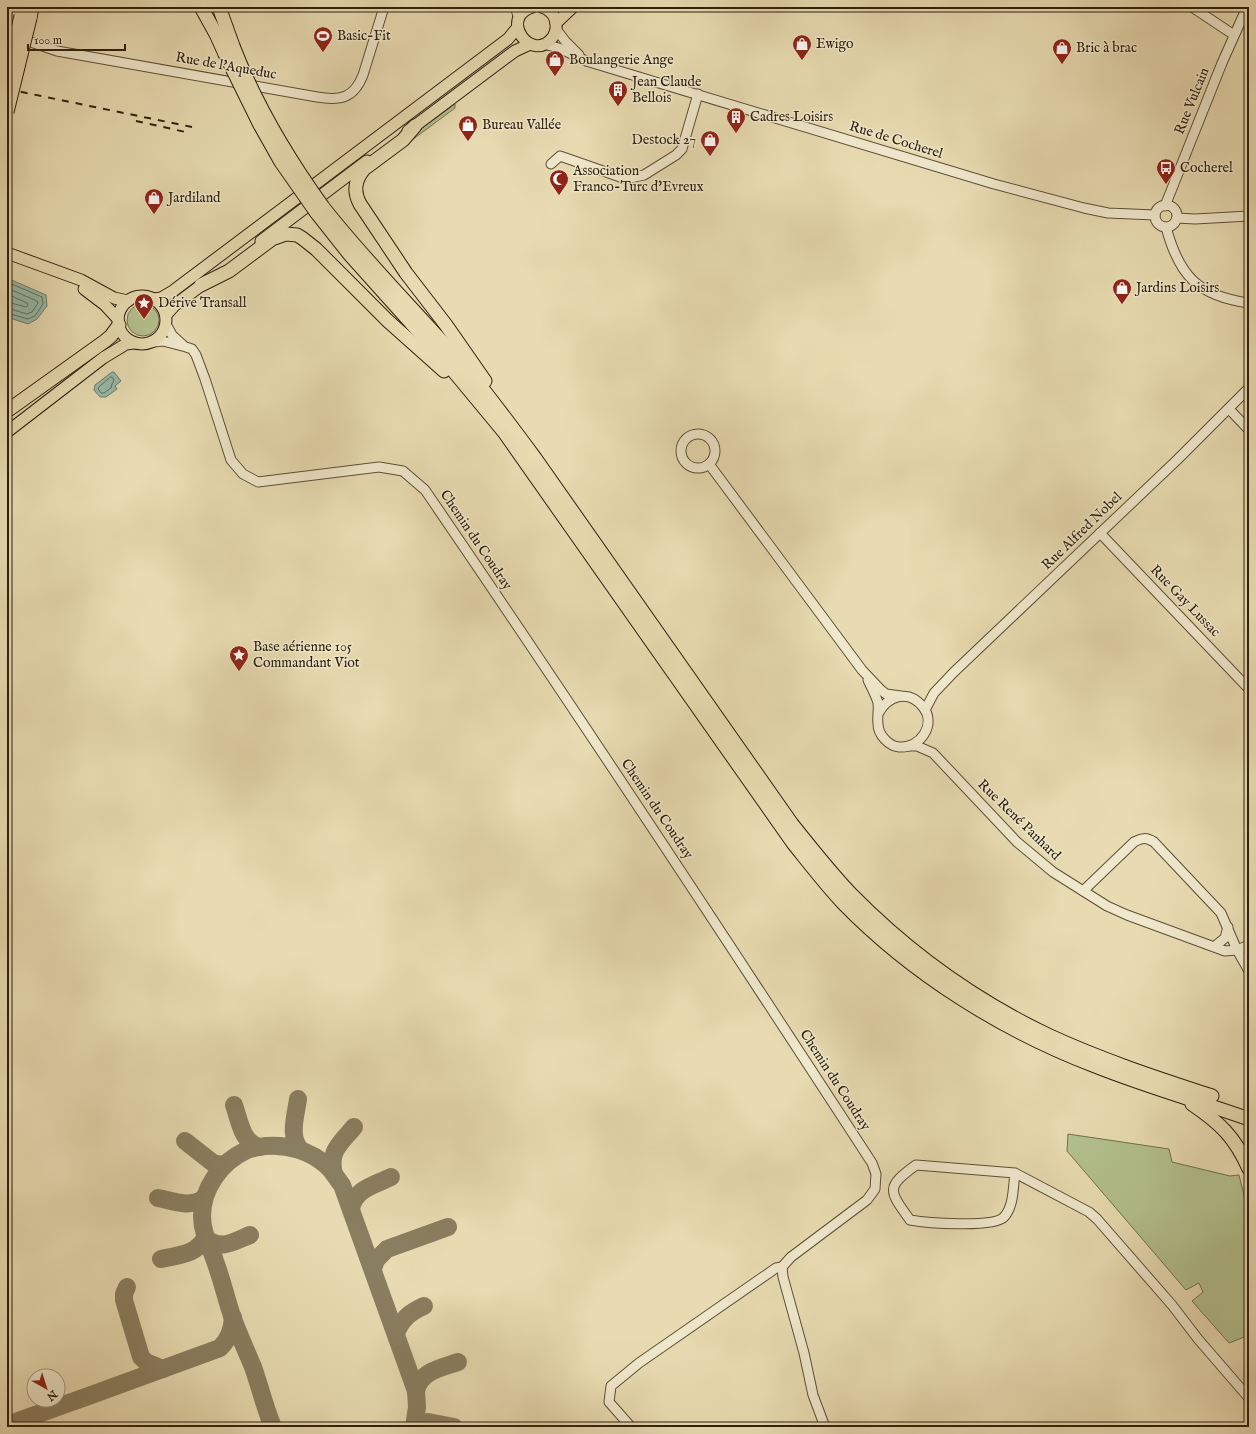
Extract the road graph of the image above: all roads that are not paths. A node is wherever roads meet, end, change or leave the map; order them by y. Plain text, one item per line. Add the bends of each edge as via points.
1 (201, 7) edge
2 (219, 7) edge
3 (384, 7) edge
4 (515, 7) edge
5 (532, 7) edge
6 (573, 7) edge
7 (1192, 7) edge
8 (1246, 7) edge
9 (546, 8) edge
10 (27, 12) edge
11 (518, 23) junction
12 (556, 26) junction
13 (7, 31) edge
14 (1234, 35) junction
15 (530, 44) junction
16 (543, 44) junction
17 (229, 50) junction
18 (586, 61) junction
19 (7, 76) edge
20 (698, 94) junction
21 (7, 112) edge
22 (415, 126) junction
23 (550, 164) dead end
24 (1165, 206) junction
25 (319, 209) junction
26 (1155, 216) junction
27 (1249, 216) edge
28 (1177, 218) junction
29 (1166, 227) junction
30 (7, 253) edge
31 (7, 258) edge
32 (201, 285) junction
33 (154, 299) junction
34 (128, 300) junction
35 (1249, 303) edge
36 (166, 320) junction
37 (118, 322) junction
38 (154, 342) junction
39 (134, 343) junction
40 (186, 347) junction
41 (1249, 388) edge
42 (495, 405) junction
43 (1229, 409) junction
44 (7, 410) edge
45 (1249, 430) edge
46 (7, 432) edge
47 (504, 432) junction
48 (709, 464) dead end
49 (1100, 532) junction
50 (862, 670) junction
51 (954, 672) junction
52 (1249, 689) edge
53 (904, 696) junction
54 (925, 710) junction
55 (878, 714) junction
56 (927, 729) junction
57 (908, 746) junction
58 (933, 753) junction
59 (1083, 891) junction
60 (1228, 927) junction
61 (1249, 945) edge
62 (1215, 946) junction
63 (1237, 950) junction
64 (1249, 971) edge
65 (1179, 1095) junction
66 (1249, 1109) edge
67 (1249, 1119) edge
68 (1249, 1169) edge
69 (1015, 1173) junction
70 (782, 1267) junction
71 (1249, 1398) edge
72 (631, 1427) edge
73 (825, 1427) edge

1 - 17 highway via 216,34
2 - 17 highway
3 - 13 street, Rue de l'Aqueduc via 359,85 349,95 339,98 317,97 63,52 39,46
4 - 11 street
5 - 11 main road via 524,11
6 - 12 main road
7 - 14 street
8 - 14 street, Rue Vulcain
9 - 12 main road via 554,17
10 - 19 highway, bridge
10 - 21 highway, bridge
11 - 15 main road via 522,38
11 - 33 main road via 508,39 173,291
12 - 16 main road via 552,38
12 - 18 street, Rue de Cocherel via 571,48
14 - 24 street, Rue Vulcain
15 - 16 main road
15 - 22 main road via 515,51
16 - 18 street, Rue de Cocherel via 559,48
17 - 25 highway, bridge
18 - 20 street, Rue de Cocherel
20 - 23 street via 682,149 644,175 626,179 560,156
20 - 26 street, Rue de Cocherel via 994,184 1108,213
22 - 32 main road
22 - 42 highway via 403,140 364,169 356,183 356,194 406,273 488,384
24 - 26 street via 1157,210
24 - 28 street via 1174,209
25 - 42 highway via 451,352
25 - 47 highway via 350,255 451,368
26 - 29 street via 1159,225
27 - 28 street
28 - 29 street via 1174,224
29 - 35 street via 1182,269 1193,281 1214,294
30 - 34 main road via 81,280 114,298
31 - 37 main road via 85,289 105,305
32 - 36 main road via 175,305
32 - 47 highway via 229,271 272,239 291,234 302,238
33 - 34 main road via 142,296
33 - 36 main road via 162,306
34 - 37 main road via 120,312
36 - 38 main road via 164,332
36 - 40 street, Chemin du Coudray via 172,335
37 - 39 main road via 124,336
37 - 44 highway via 111,336 105,341
38 - 39 main road
38 - 40 street
39 - 46 main road via 126,344 103,358
40 - 70 street, Chemin du Coudray via 192,349 196,355 231,460 243,474 258,482 379,467 403,471 425,490 706,908 872,1162 876,1174 875,1189 867,1200 791,1257
41 - 43 street, Rue Alfred Nobel
42 - 66 highway via 792,824 824,864 873,915 966,989 1022,1022 1084,1051
43 - 45 street
43 - 49 street, Rue Alfred Nobel
47 - 65 highway via 793,843 843,903 894,949 989,1016 1050,1048
48 - 50 street
49 - 51 street, Rue Alfred Nobel
49 - 52 street, Rue Gay Lussac
50 - 53 street via 886,694
50 - 55 street via 878,702
51 - 53 street, Rue Alfred Nobel via 926,694
51 - 54 street, Rue Alfred Nobel via 934,693
53 - 54 street via 919,703
53 - 55 street via 888,701
54 - 56 street
55 - 57 street via 877,726 885,740 899,747
56 - 57 street via 919,741
56 - 58 street, Rue René Panhard
57 - 58 street, Rue René Panhard via 917,746
58 - 59 street, Rue René Panhard via 1017,842 1053,872
59 - 60 street via 1134,842 1140,838 1148,838 1221,913
59 - 62 street, Rue René Panhard via 1127,915
60 - 62 street via 1225,938
60 - 63 street
61 - 63 street
62 - 63 street, Rue René Panhard via 1225,951
63 - 64 street
65 - 67 highway
65 - 68 highway via 1212,1117 1234,1140
69 - 69 street via 1011,1207 1003,1218 989,1223 925,1223 910,1220 894,1197 893,1189 897,1180 916,1165
69 - 71 street via 1089,1212 1097,1219
70 - 72 street, Chemin du Coudray via 776,1268 639,1363 611,1386 609,1402
70 - 73 street via 813,1395

